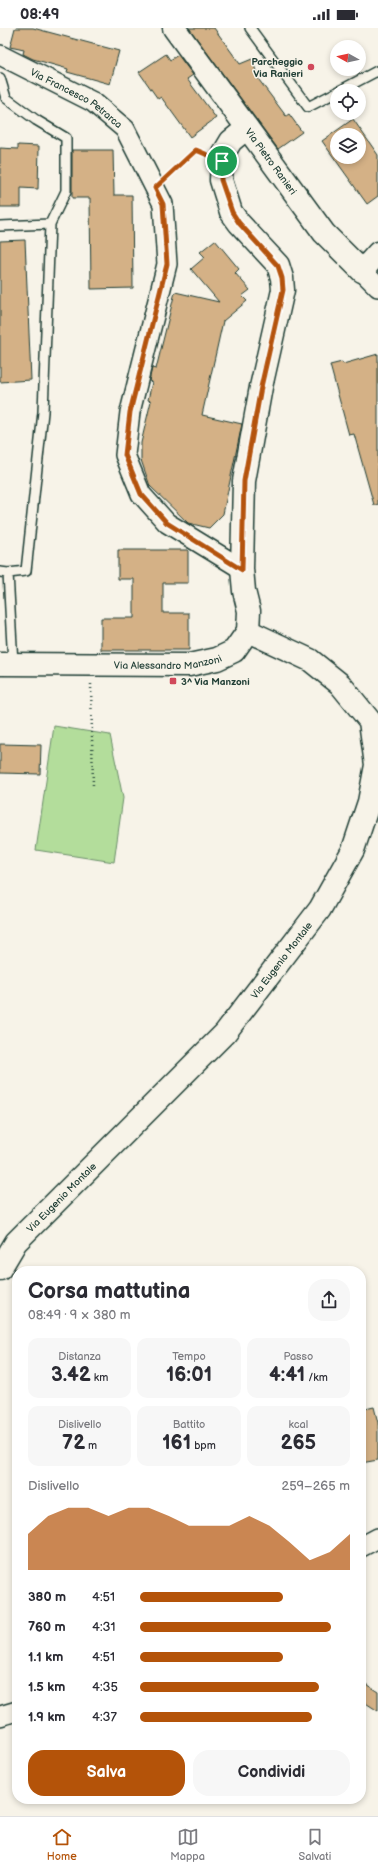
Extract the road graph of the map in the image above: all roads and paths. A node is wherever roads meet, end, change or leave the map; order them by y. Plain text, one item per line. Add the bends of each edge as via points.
1 (174, 28) edge
2 (250, 28) edge
3 (0, 55) edge
4 (378, 71) edge
5 (0, 78) edge
6 (353, 84) edge
7 (330, 96) edge
8 (247, 128) junction
9 (222, 161) junction
10 (155, 188) junction
11 (50, 224) junction
12 (0, 226) edge
13 (378, 253) edge
14 (362, 271) junction
15 (378, 287) edge
16 (242, 570) junction
17 (4, 572) edge
18 (248, 631) junction
19 (6, 664) edge
20 (91, 665) junction
21 (93, 787) dead end
22 (0, 1268) edge
23 (378, 1538) edge
24 (366, 1544) edge
25 (12, 1712) edge
26 (0, 1716) edge

1 - 8 street, Via Pietro Ranieri
2 - 7 lane via 308,107
3 - 10 street, Via Francesco Petrarca via 93,102 125,129
4 - 6 lane
5 - 11 lane via 6,98 66,138 66,191
8 - 9 street via 232,141
8 - 14 street, Via Pietro Ranieri via 324,233
9 - 10 path via 196,150
9 - 16 street via 221,180 232,212 278,266 283,284 244,481
10 - 16 street, Via Francesco Petrarca via 163,204 167,264 130,412 125,455 141,494 167,523
11 - 12 lane
11 - 17 lane, Via Alessandro Manzoni via 43,412 26,571
13 - 14 street
14 - 15 street, Via Pietro Ranieri
16 - 18 street via 249,611
17 - 19 lane, Via Alessandro Manzoni
18 - 20 street, Via Alessandro Manzoni via 234,651 217,660 189,665
18 - 22 street, Via Eugenio Montale via 310,660 340,684 370,721 376,765 369,802 353,850 320,909 225,1033 16,1242
19 - 20 street, Via Alessandro Manzoni
20 - 21 path
23 - 24 street
25 - 26 street

